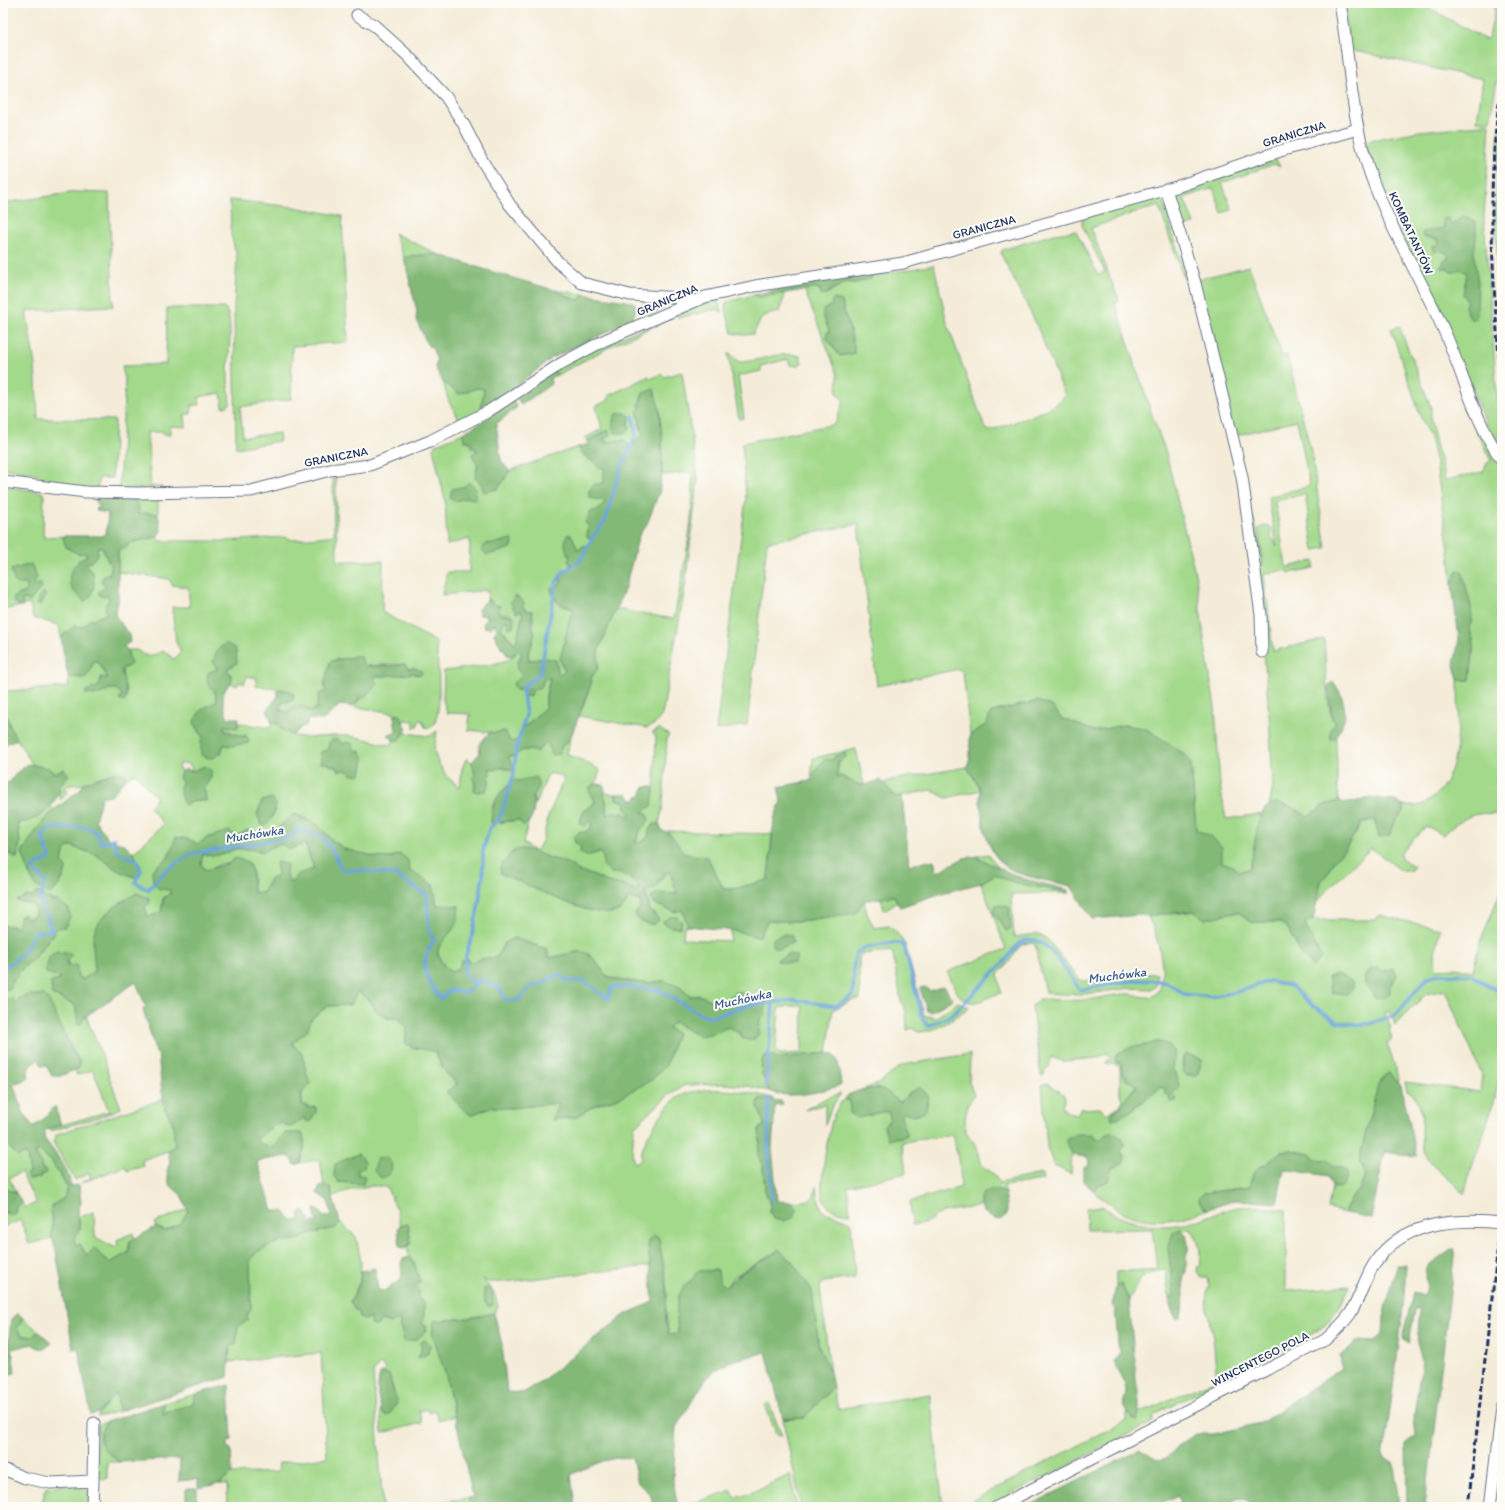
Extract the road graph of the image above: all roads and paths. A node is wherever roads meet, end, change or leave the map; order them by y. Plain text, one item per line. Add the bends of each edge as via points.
1 (1340, 3) edge
2 (357, 14) dead end
3 (1358, 129) junction
4 (1166, 189) junction
5 (695, 301) junction
6 (1502, 460) edge
7 (3, 482) edge
8 (1262, 652) dead end
9 (1502, 1223) edge
10 (1502, 1407) edge
11 (94, 1422) dead end
12 (3, 1469) edge
13 (93, 1481) junction
14 (92, 1507) edge
15 (997, 1507) edge
16 (1490, 1507) edge

1 - 3 street, KOMBATANTÓW
2 - 5 street via 375,26 408,56 446,97 510,205 558,262 582,283 630,295
3 - 4 street, GRANICZNA
3 - 6 street, KOMBATANTÓW via 1371,176 1446,334 1487,437
4 - 5 street, GRANICZNA via 903,263 755,286
4 - 8 street via 1195,283 1242,477 1261,615
5 - 7 street, GRANICZNA via 605,340 562,363 487,412 430,442 370,465 330,470 241,491 86,492
9 - 15 street, WINCENTEGO POLA via 1450,1223 1410,1232 1383,1251 1350,1313 1325,1340
10 - 16 street
11 - 13 street
12 - 13 street via 25,1478 50,1483
13 - 14 street

